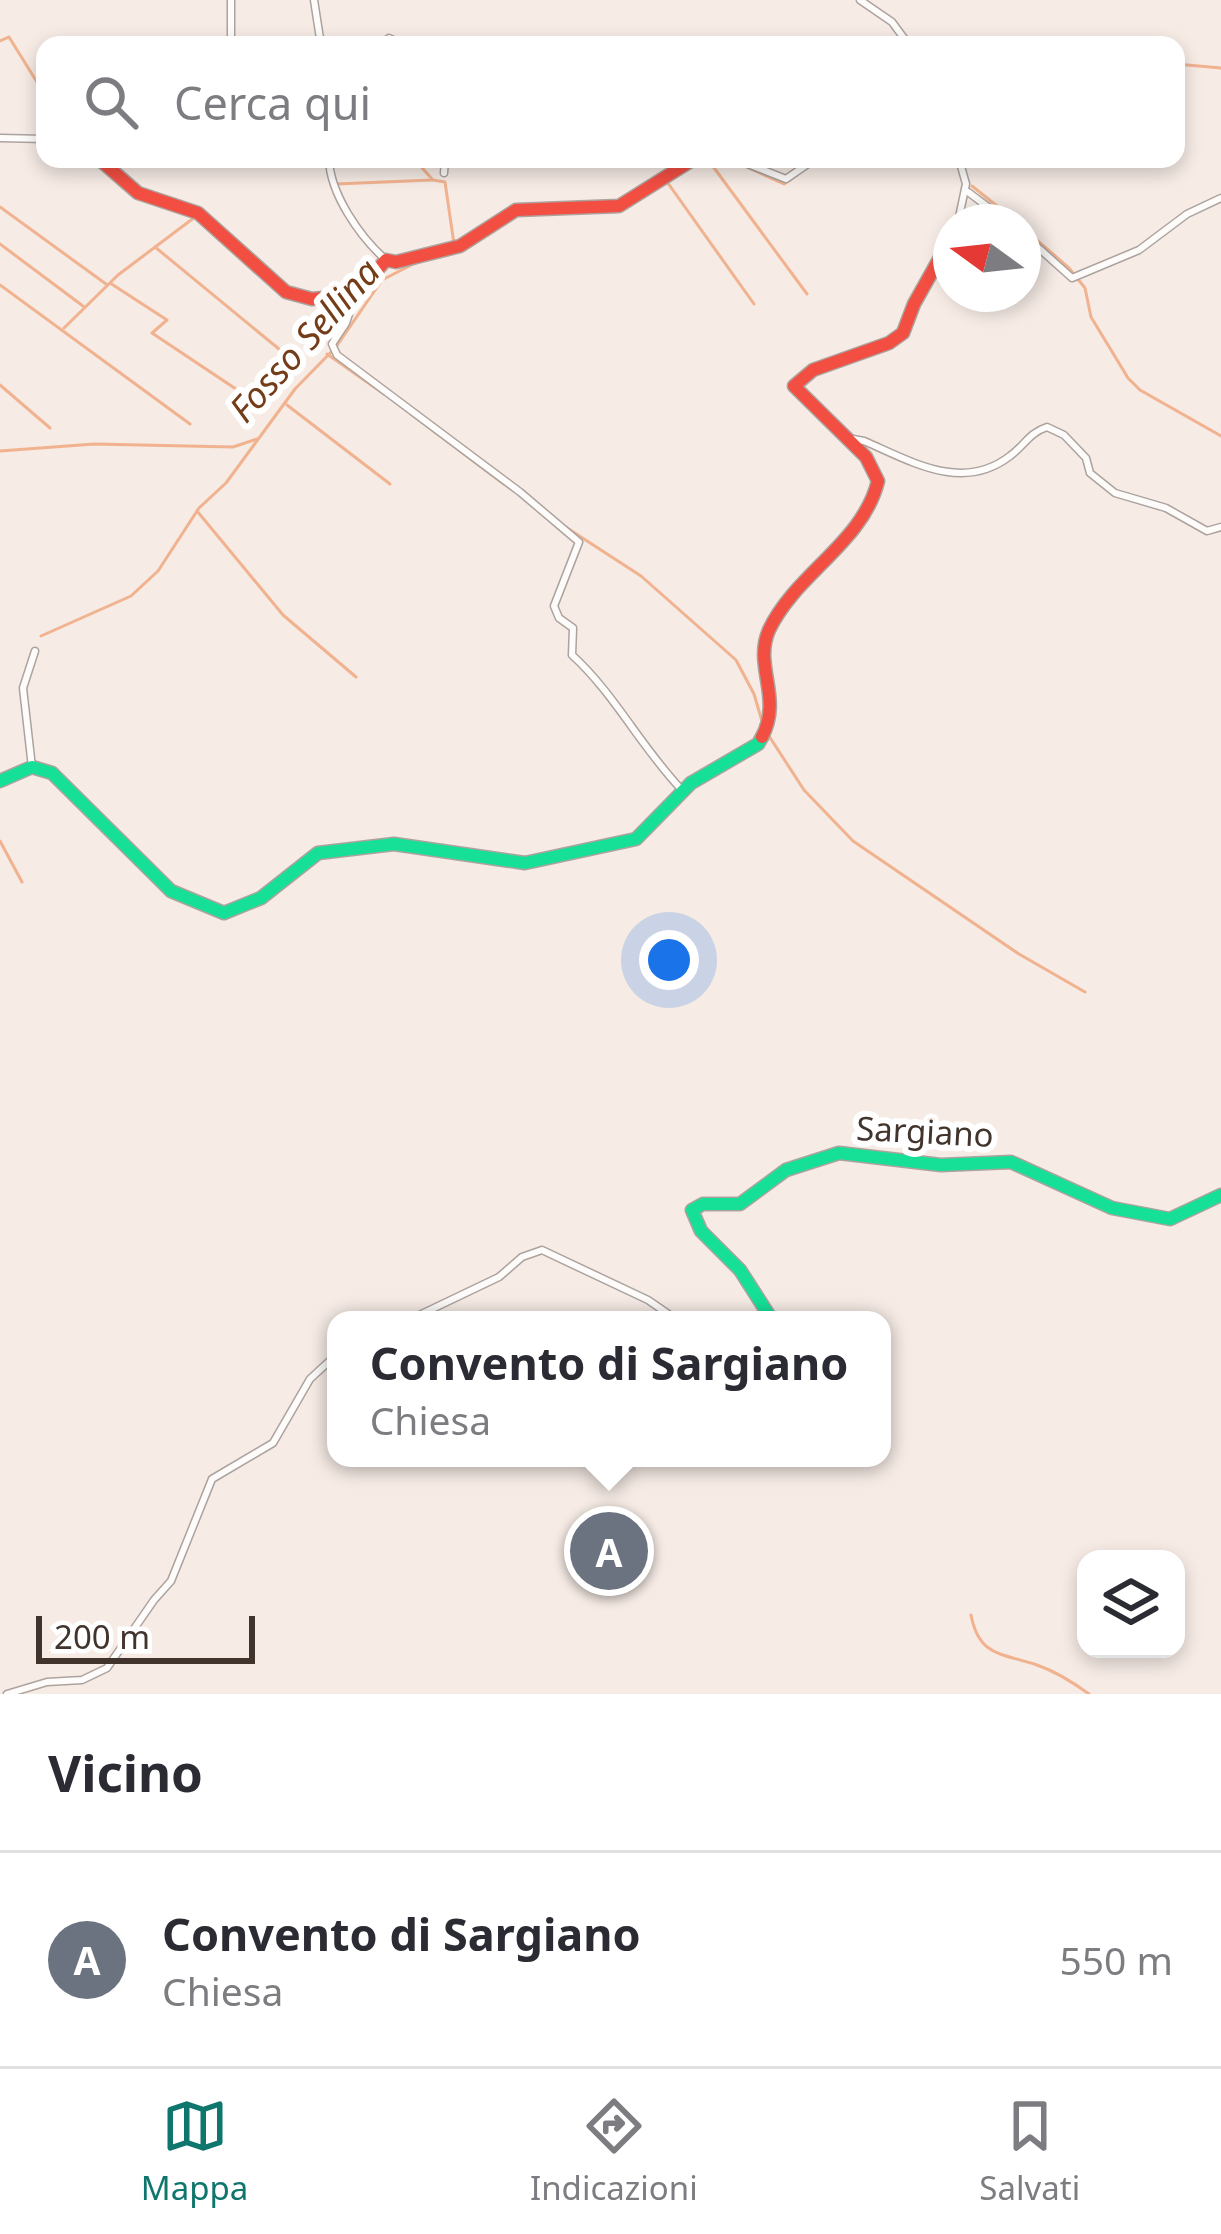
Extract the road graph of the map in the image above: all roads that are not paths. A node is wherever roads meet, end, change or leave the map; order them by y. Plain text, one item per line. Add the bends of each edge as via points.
1 (231, 0) edge
2 (314, 0) edge
3 (860, 0) edge
4 (231, 36) edge
5 (320, 36) edge
6 (902, 36) edge
7 (0, 138) edge
8 (36, 139) edge
9 (110, 168) edge
10 (331, 168) edge
11 (445, 168) edge
12 (680, 168) edge
13 (758, 168) edge
14 (802, 168) edge
15 (961, 168) edge
16 (444, 173) dead end
17 (966, 192) junction
18 (1221, 198) edge
19 (963, 204) edge
20 (983, 204) edge
21 (1041, 250) edge
22 (386, 260) junction
23 (933, 270) edge
24 (345, 296) junction
25 (853, 440) junction
26 (1221, 527) edge
27 (35, 651) dead end
28 (32, 767) junction
29 (0, 782) edge
30 (682, 790) junction
31 (1221, 1195) edge
32 (428, 1311) edge
33 (664, 1311) edge
34 (767, 1311) edge
35 (327, 1363) edge
36 (8, 1694) edge

1 - 4 street
2 - 5 street
3 - 6 street
7 - 8 street
9 - 24 street via 139,193 198,213 286,292
10 - 22 street via 339,196
11 - 16 street
12 - 22 street via 619,206 517,210 460,246
13 - 14 street via 786,179
15 - 17 street
17 - 19 street
17 - 20 street
18 - 21 street via 1138,250 1075,277
22 - 24 street
23 - 25 street via 903,333 813,370 794,386
24 - 30 street via 352,305 332,344 337,355 579,542 554,604 573,628 572,655
25 - 26 street via 943,475 984,471 1047,427 1064,435 1115,494 1166,508 1207,531
25 - 30 street via 878,483 767,636 763,667 772,707 758,743
27 - 28 street via 23,688
28 - 29 street
28 - 30 street via 58,777 171,891 224,914 261,898 318,853 394,844 525,863 626,843 649,831
31 - 34 street, Sargiano via 1170,1219 1112,1208 1011,1162 940,1165 838,1154 787,1171 740,1204 692,1210 700,1234
32 - 33 street via 542,1250
35 - 36 street via 273,1443 212,1479 171,1581 107,1668

